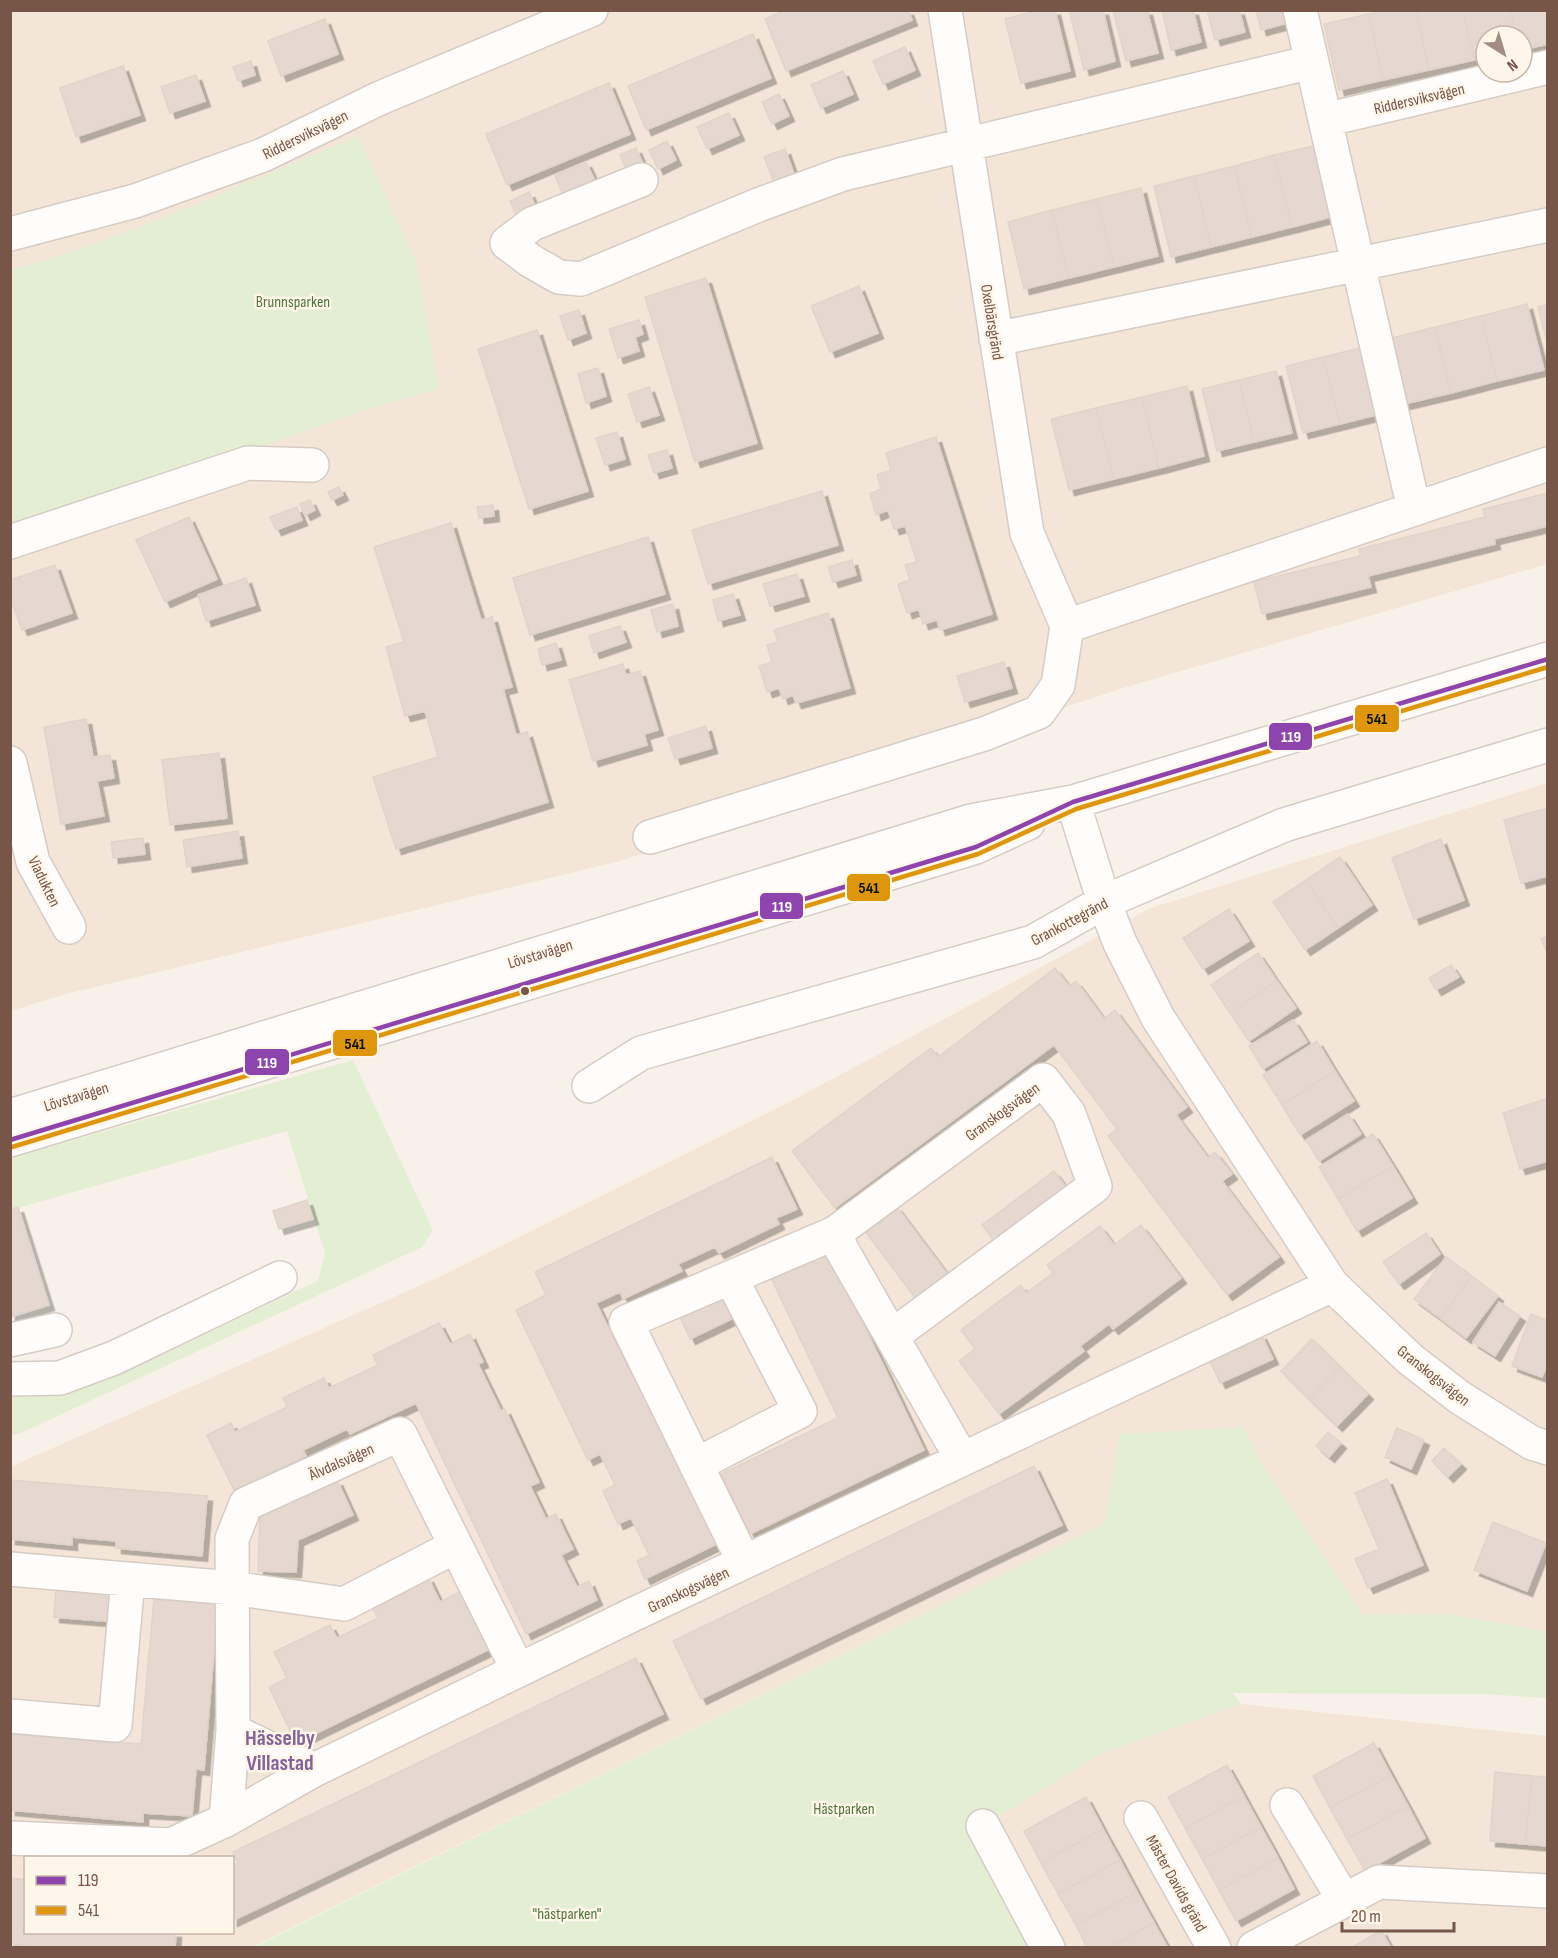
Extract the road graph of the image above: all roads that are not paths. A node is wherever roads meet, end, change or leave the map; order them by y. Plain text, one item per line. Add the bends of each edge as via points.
1 (591, 10) edge
2 (945, 10) edge
3 (1300, 10) edge
4 (1312, 62) junction
5 (1548, 67) edge
6 (1325, 120) junction
7 (966, 144) junction
8 (640, 180) dead end
9 (1548, 225) edge
10 (10, 234) edge
11 (1358, 264) junction
12 (996, 339) junction
13 (1548, 464) edge
14 (312, 465) dead end
15 (1414, 509) junction
16 (10, 542) edge
17 (1067, 626) junction
18 (1548, 659) edge
19 (1548, 746) edge
20 (10, 763) edge
21 (1073, 802) junction
22 (650, 837) dead end
23 (1104, 902) junction
24 (69, 927) dead end
25 (589, 1086) dead end
26 (10, 1116) edge
27 (10, 1140) edge
28 (835, 1233) junction
29 (280, 1278) dead end
30 (731, 1278) junction
31 (1332, 1284) junction
32 (56, 1330) dead end
33 (892, 1336) junction
34 (10, 1340) edge
35 (10, 1379) edge
36 (1548, 1448) edge
37 (962, 1459) junction
38 (696, 1465) junction
39 (456, 1546) junction
40 (744, 1562) junction
41 (10, 1569) edge
42 (128, 1579) junction
43 (232, 1588) junction
44 (518, 1670) junction
45 (10, 1716) edge
46 (233, 1731) junction
47 (314, 1770) junction
48 (1287, 1805) dead end
49 (1141, 1818) dead end
50 (226, 1820) junction
51 (983, 1826) dead end
52 (10, 1838) edge
53 (1548, 1891) edge
54 (1344, 1900) junction
55 (1048, 1947) edge
56 (1214, 1947) edge
57 (1254, 1947) edge

1 - 10 street, Riddersviksvägen via 380,98 263,155 135,201
2 - 7 street, Oxelbärsgränd
3 - 4 street
4 - 6 street
4 - 7 street
5 - 6 street, Riddersviksvägen
6 - 11 street
7 - 8 street via 843,174 581,279 559,277 507,243 532,224
7 - 12 street, Oxelbärsgränd
9 - 11 street
11 - 12 street
11 - 15 street
12 - 17 street, Oxelbärsgränd via 1027,533
13 - 15 street
14 - 16 street via 248,463
15 - 17 street
17 - 22 street via 1058,685 1039,712 984,734
18 - 21 street, Lövstavägen
19 - 23 street, Grankottegränd via 1284,825
20 - 24 street, Viadukten via 33,862
21 - 23 street, Granskogsvägen
21 - 26 street, Lövstavägen via 971,821
21 - 27 street, Lövstavägen via 976,847
23 - 25 street, Grankottegränd via 1033,942 641,1053
23 - 31 street, Granskogsvägen via 1158,1018
28 - 30 street, Granskogsvägen
28 - 33 street
28 - 33 street, Granskogsvägen via 1043,1080 1069,1114 1095,1186
29 - 35 street via 114,1358 60,1378
30 - 38 street via 800,1411
30 - 38 street, Granskogsvägen via 626,1322
31 - 36 street, Granskogsvägen via 1410,1359 1459,1397 1532,1443
31 - 37 street, Granskogsvägen
32 - 34 street
33 - 37 street
37 - 40 street, Granskogsvägen
38 - 40 street, Granskogsvägen
39 - 43 street via 344,1604
39 - 43 street, Älvdalsvägen via 400,1434 246,1504 232,1539
39 - 44 street, Älvdalsvägen
40 - 44 street, Granskogsvägen
41 - 42 street
42 - 43 street
42 - 45 street via 115,1725
43 - 46 street, Älvdalsvägen
44 - 47 street
46 - 47 street
46 - 50 street, Älvdalsvägen
47 - 50 street
48 - 54 street
49 - 56 street, Mäster Davids gränd
50 - 52 street via 171,1845
51 - 55 street
53 - 54 street via 1379,1882
54 - 57 street

